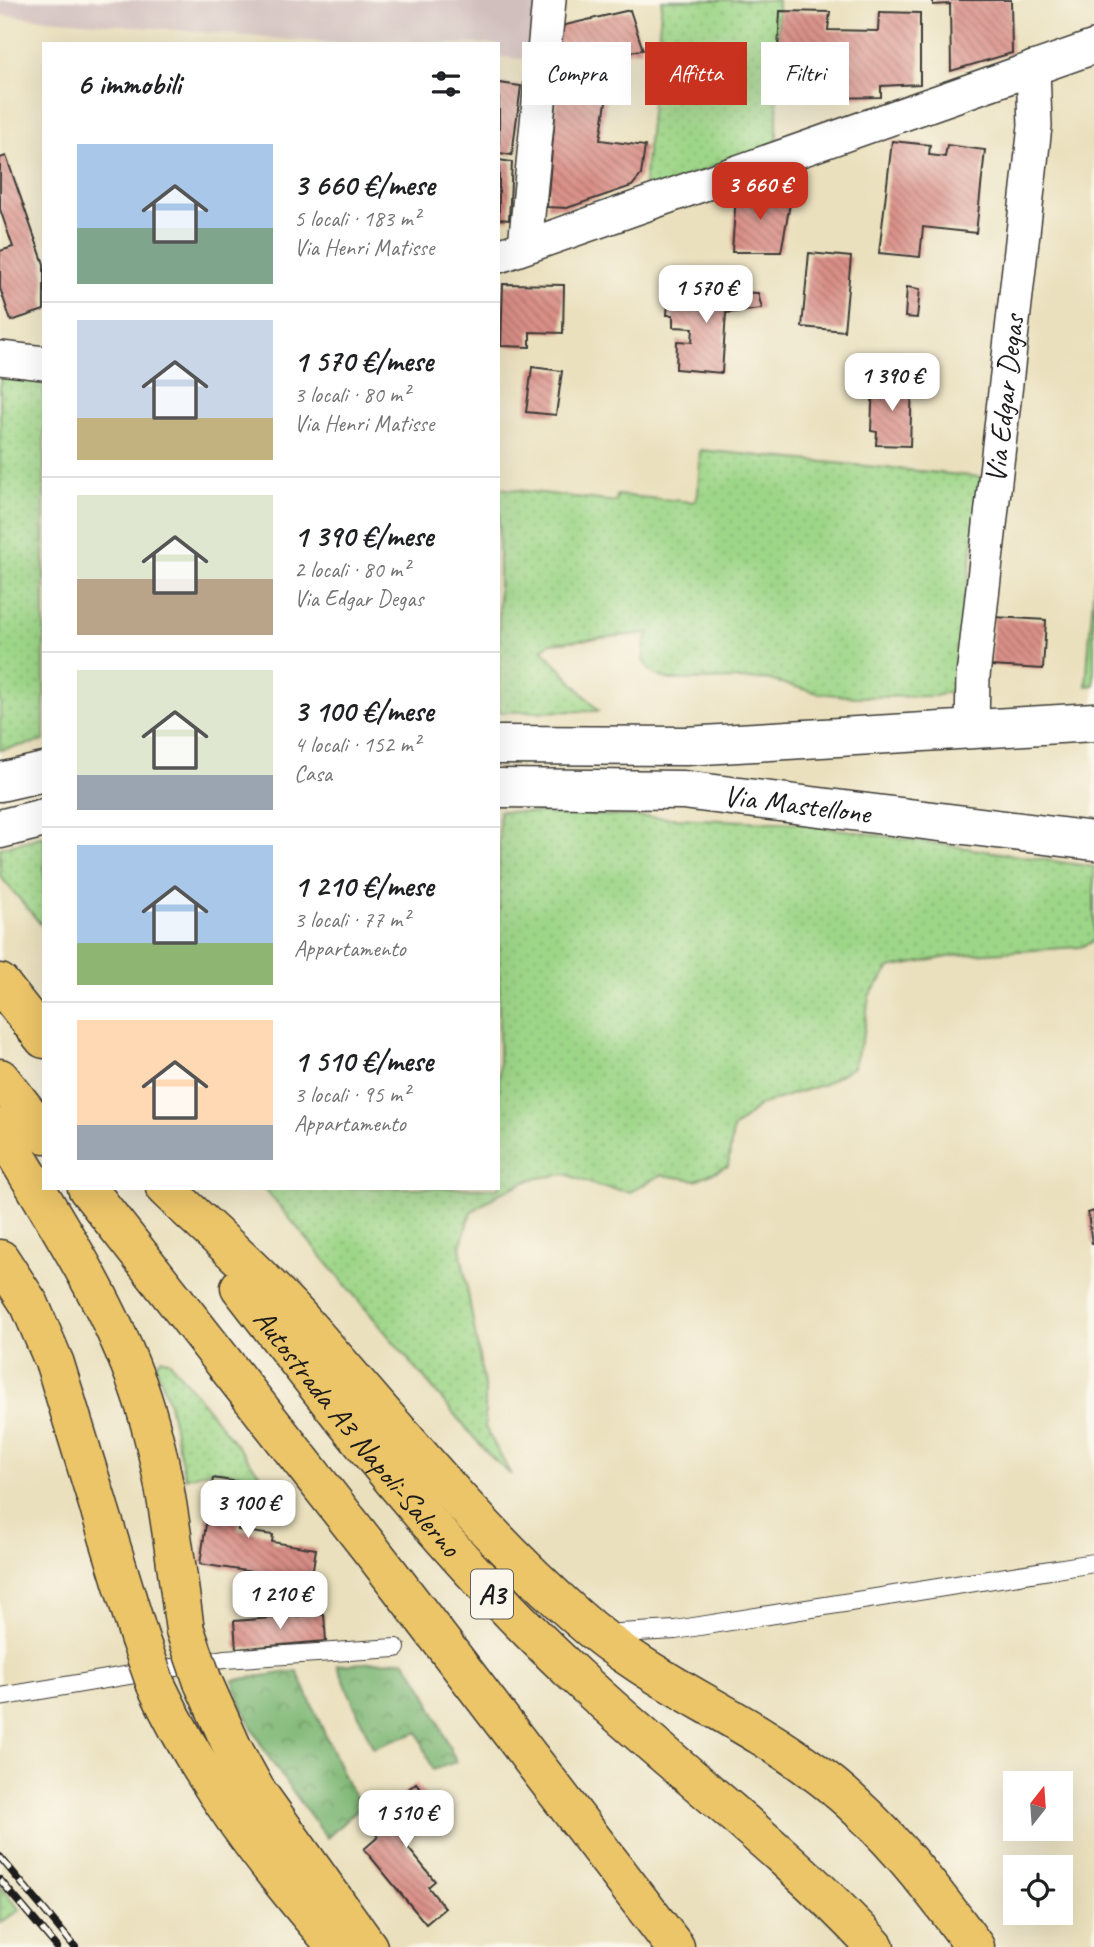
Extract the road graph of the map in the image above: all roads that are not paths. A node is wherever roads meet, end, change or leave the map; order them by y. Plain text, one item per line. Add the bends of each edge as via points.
1 (549, 0) edge
2 (1094, 47) edge
3 (1033, 68) junction
4 (512, 251) edge
5 (0, 358) edge
6 (42, 363) edge
7 (1094, 722) edge
8 (972, 729) junction
9 (500, 745) edge
10 (686, 746) junction
11 (42, 772) edge
12 (0, 782) edge
13 (500, 788) edge
14 (683, 790) junction
15 (42, 819) edge
16 (0, 830) edge
17 (1094, 841) edge
18 (0, 983) edge
19 (42, 1036) edge
20 (0, 1078) edge
21 (0, 1129) edge
22 (42, 1131) edge
23 (89, 1190) edge
24 (167, 1190) edge
25 (167, 1190) edge
26 (0, 1259) edge
27 (1094, 1563) edge
28 (619, 1633) dead end
29 (396, 1648) dead end
30 (0, 1697) edge
31 (337, 1947) edge
32 (368, 1947) edge
33 (675, 1947) edge
34 (875, 1947) edge
35 (975, 1947) edge

1 - 4 street
2 - 3 street
3 - 4 street
3 - 8 street, Via Edgar Degas via 1035,126 973,676
5 - 6 street
7 - 8 street, Via Mastellone
8 - 10 street, Via Mastellone
9 - 10 street, Via Mastellone
10 - 14 street via 671,768 673,779
11 - 12 street
13 - 14 street, Via Mastellone
14 - 17 street, Via Mastellone
15 - 16 street
18 - 19 highway
20 - 22 highway
21 - 32 highway, bridge via 86,1274 135,1375 167,1505 185,1629 233,1749 255,1789
23 - 33 highway, Autostrada A3 Napoli-Salerno / A3
24 - 34 highway, Autostrada A3 Napoli-Salerno / A3 via 334,1410 500,1603
25 - 35 highway via 296,1315 520,1565 626,1655 813,1770 903,1857
26 - 31 highway, bridge via 30,1305 55,1364 139,1636 178,1733 229,1815
27 - 28 lane via 675,1630
29 - 30 lane via 224,1659

